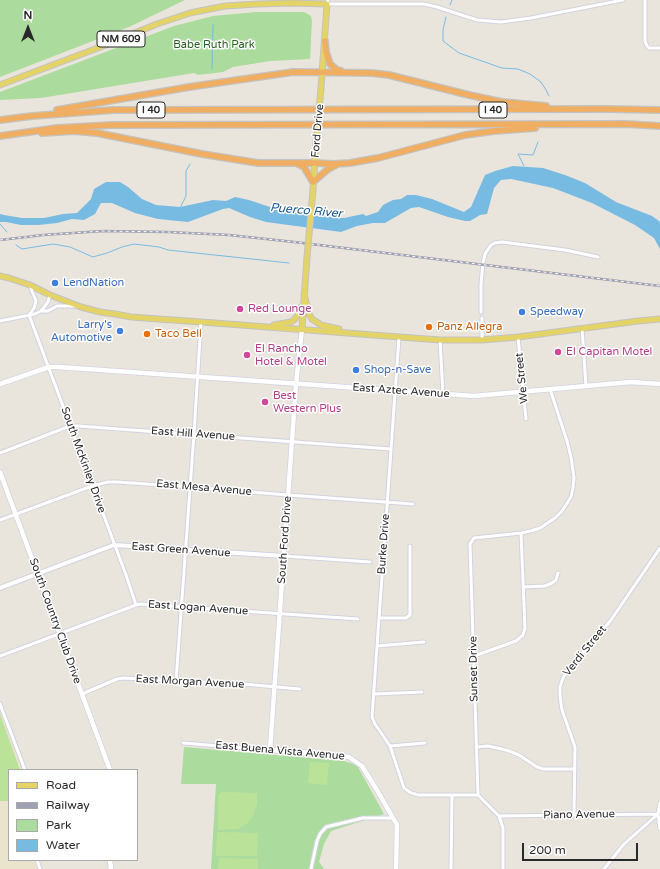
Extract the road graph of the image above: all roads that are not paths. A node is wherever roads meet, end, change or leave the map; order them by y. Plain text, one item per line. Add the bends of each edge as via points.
1 (623, 0) edge
2 (645, 0) edge
3 (328, 2) edge
4 (325, 41) junction
5 (660, 48) edge
6 (322, 72) junction
7 (345, 72) junction
8 (0, 85) edge
9 (608, 110) junction
10 (660, 110) edge
11 (0, 120) edge
12 (583, 125) junction
13 (660, 126) edge
14 (3, 135) edge
15 (288, 163) junction
16 (315, 163) junction
17 (350, 163) junction
18 (313, 182) junction
19 (598, 257) dead end
20 (0, 276) edge
21 (30, 286) junction
22 (304, 294) junction
23 (50, 295) junction
24 (81, 306) junction
25 (41, 311) junction
26 (482, 312) dead end
27 (29, 315) junction
28 (482, 318) dead end
29 (660, 319) edge
30 (0, 321) edge
31 (201, 322) junction
32 (253, 326) junction
33 (582, 328) junction
34 (302, 329) junction
35 (374, 335) junction
36 (398, 337) junction
37 (518, 337) junction
38 (440, 340) junction
39 (482, 340) junction
40 (49, 367) junction
41 (198, 377) junction
42 (0, 384) edge
43 (296, 384) junction
44 (660, 384) edge
45 (586, 386) junction
46 (550, 389) junction
47 (395, 391) junction
48 (524, 392) junction
49 (443, 394) junction
50 (526, 420) dead end
51 (70, 426) junction
52 (194, 434) junction
53 (292, 441) junction
54 (391, 448) junction
55 (0, 453) edge
56 (0, 472) edge
57 (92, 486) junction
58 (190, 487) junction
59 (288, 495) junction
60 (387, 502) junction
61 (414, 504) dead end
62 (16, 515) junction
63 (0, 520) edge
64 (521, 533) junction
65 (114, 545) junction
66 (410, 546) dead end
67 (660, 548) edge
68 (185, 549) junction
69 (284, 556) junction
70 (370, 562) dead end
71 (558, 573) dead end
72 (38, 574) junction
73 (523, 587) junction
74 (0, 588) edge
75 (136, 605) junction
76 (182, 607) junction
77 (280, 614) junction
78 (379, 618) junction
79 (358, 619) dead end
80 (60, 634) junction
81 (424, 642) dead end
82 (377, 646) junction
83 (0, 656) edge
84 (474, 656) junction
85 (176, 681) junction
86 (275, 688) junction
87 (300, 689) dead end
88 (422, 692) dead end
89 (82, 694) junction
90 (374, 694) junction
91 (0, 704) edge
92 (424, 742) dead end
93 (183, 743) dead end
94 (390, 746) junction
95 (476, 747) junction
96 (270, 750) junction
97 (25, 769) edge
98 (110, 769) edge
99 (575, 769) junction
100 (478, 794) junction
101 (452, 795) junction
102 (660, 803) edge
103 (658, 814) junction
104 (574, 815) junction
105 (500, 816) junction
106 (393, 818) junction
107 (660, 829) edge
108 (311, 869) edge
109 (396, 869) edge
110 (451, 869) edge
111 (503, 869) edge
112 (604, 869) edge

1 - 3 street via 501,22 477,20 424,4
2 - 5 street via 644,41 649,48
3 - 4 main road, Ford Drive
3 - 8 main road, NM 609 via 251,4 190,12
4 - 6 main road, Ford Drive
4 - 7 highway via 330,64
6 - 7 highway
6 - 11 highway via 294,72 181,88
6 - 16 main road, Ford Drive, bridge
7 - 9 highway via 389,75 502,102
9 - 10 highway, I 40
9 - 11 highway, I 40 via 112,110
12 - 13 highway, I 40
12 - 14 highway, I 40 via 112,125 57,128
12 - 17 highway via 465,135
14 - 15 highway via 74,131 97,133 237,161
15 - 16 highway
15 - 18 highway via 304,167
16 - 17 highway
16 - 18 main road, Ford Drive
17 - 18 highway via 332,166
18 - 22 main road, Ford Drive, bridge
19 - 26 street via 502,242 490,244 483,263
20 - 21 main road
21 - 23 main road
21 - 27 street via 36,301
22 - 32 main road via 299,313 291,322
22 - 34 main road
22 - 35 main road via 309,314 315,322 332,328
23 - 24 main road
23 - 25 street
24 - 25 street via 57,306 48,311
24 - 31 main road via 131,317
25 - 27 street
27 - 30 street
27 - 40 street, South McKinley Drive
28 - 39 street
29 - 33 main road
31 - 32 main road
31 - 41 street
32 - 34 main road
33 - 37 main road
33 - 45 street
34 - 35 main road
34 - 43 main road, South Ford Drive
35 - 36 main road
36 - 38 main road
36 - 47 street, Burke Drive
37 - 39 main road
37 - 48 street, We Street
38 - 39 main road
38 - 49 street
40 - 41 main road, East Aztec Avenue
40 - 42 main road, East Aztec Avenue
40 - 51 street, South McKinley Drive
41 - 43 main road, East Aztec Avenue
41 - 52 street
43 - 47 main road, East Aztec Avenue
43 - 53 main road, South Ford Drive
44 - 45 main road, East Aztec Avenue via 631,382
45 - 46 main road, East Aztec Avenue
46 - 48 main road, East Aztec Avenue
46 - 64 street via 567,440 574,478 573,488 567,505 555,518 540,528
47 - 49 main road, East Aztec Avenue
47 - 54 street, Burke Drive
48 - 49 main road, East Aztec Avenue via 474,396
48 - 50 street, We Street
51 - 52 street, East Hill Avenue
51 - 55 street, East Hill Avenue
51 - 57 street, South McKinley Drive
52 - 53 street, East Hill Avenue
52 - 58 street
53 - 54 street, East Hill Avenue
53 - 59 main road, South Ford Drive
54 - 60 street, Burke Drive
56 - 62 main road, South Country Club Drive
57 - 58 street, East Mesa Avenue via 117,482
57 - 62 street, East Mesa Avenue
57 - 65 street, South McKinley Drive
58 - 59 street, East Mesa Avenue
58 - 68 street
59 - 60 street, East Mesa Avenue
59 - 69 main road, South Ford Drive
60 - 61 street, East Mesa Avenue
60 - 78 street, Burke Drive
62 - 63 street, East Mesa Avenue
62 - 72 main road, South Country Club Drive
64 - 73 street
64 - 84 street, Sunset Drive via 474,538 470,544
65 - 68 street, East Green Avenue
65 - 72 street, East Green Avenue
65 - 75 street, South McKinley Drive
66 - 78 street via 410,615 406,618
67 - 99 street, Verdi Street via 611,620 563,678 560,696 562,710 575,747
68 - 69 street, East Green Avenue
68 - 76 street
69 - 70 street, East Green Avenue
69 - 77 main road, South Ford Drive
71 - 73 street via 552,584
72 - 74 street, East Green Avenue
72 - 80 main road, South Country Club Drive
73 - 84 street via 523,635
75 - 76 street, East Logan Avenue
75 - 80 street, East Logan Avenue
76 - 77 street, East Logan Avenue
76 - 85 street
77 - 79 street, East Logan Avenue
77 - 86 main road, South Ford Drive
78 - 82 street, Burke Drive
80 - 83 street, East Logan Avenue
80 - 89 main road, South Country Club Drive
81 - 82 street
82 - 90 street, Burke Drive
84 - 95 street, Sunset Drive
85 - 86 street, East Morgan Avenue
85 - 89 street, East Morgan Avenue via 123,678
86 - 87 street, East Morgan Avenue
86 - 96 main road, South Ford Drive
88 - 90 street
89 - 98 main road, South Country Club Drive
90 - 94 street, Burke Drive via 372,717
91 - 97 street
92 - 94 street
93 - 96 street, East Buena Vista Avenue
94 - 101 street, Burke Drive via 404,788 420,795
95 - 99 street via 488,746 506,750 543,769
95 - 100 street, Sunset Drive
96 - 106 main road, East Buena Vista Avenue via 349,757 362,766
99 - 104 street, Verdi Street
100 - 101 street, Burke Drive
100 - 105 street
101 - 110 street
102 - 103 street
103 - 104 street, Piano Avenue
103 - 107 street
103 - 112 street via 624,844
104 - 105 street, Piano Avenue
105 - 111 street via 503,828
106 - 108 street via 363,818 326,827 317,841
106 - 109 main road via 396,825

